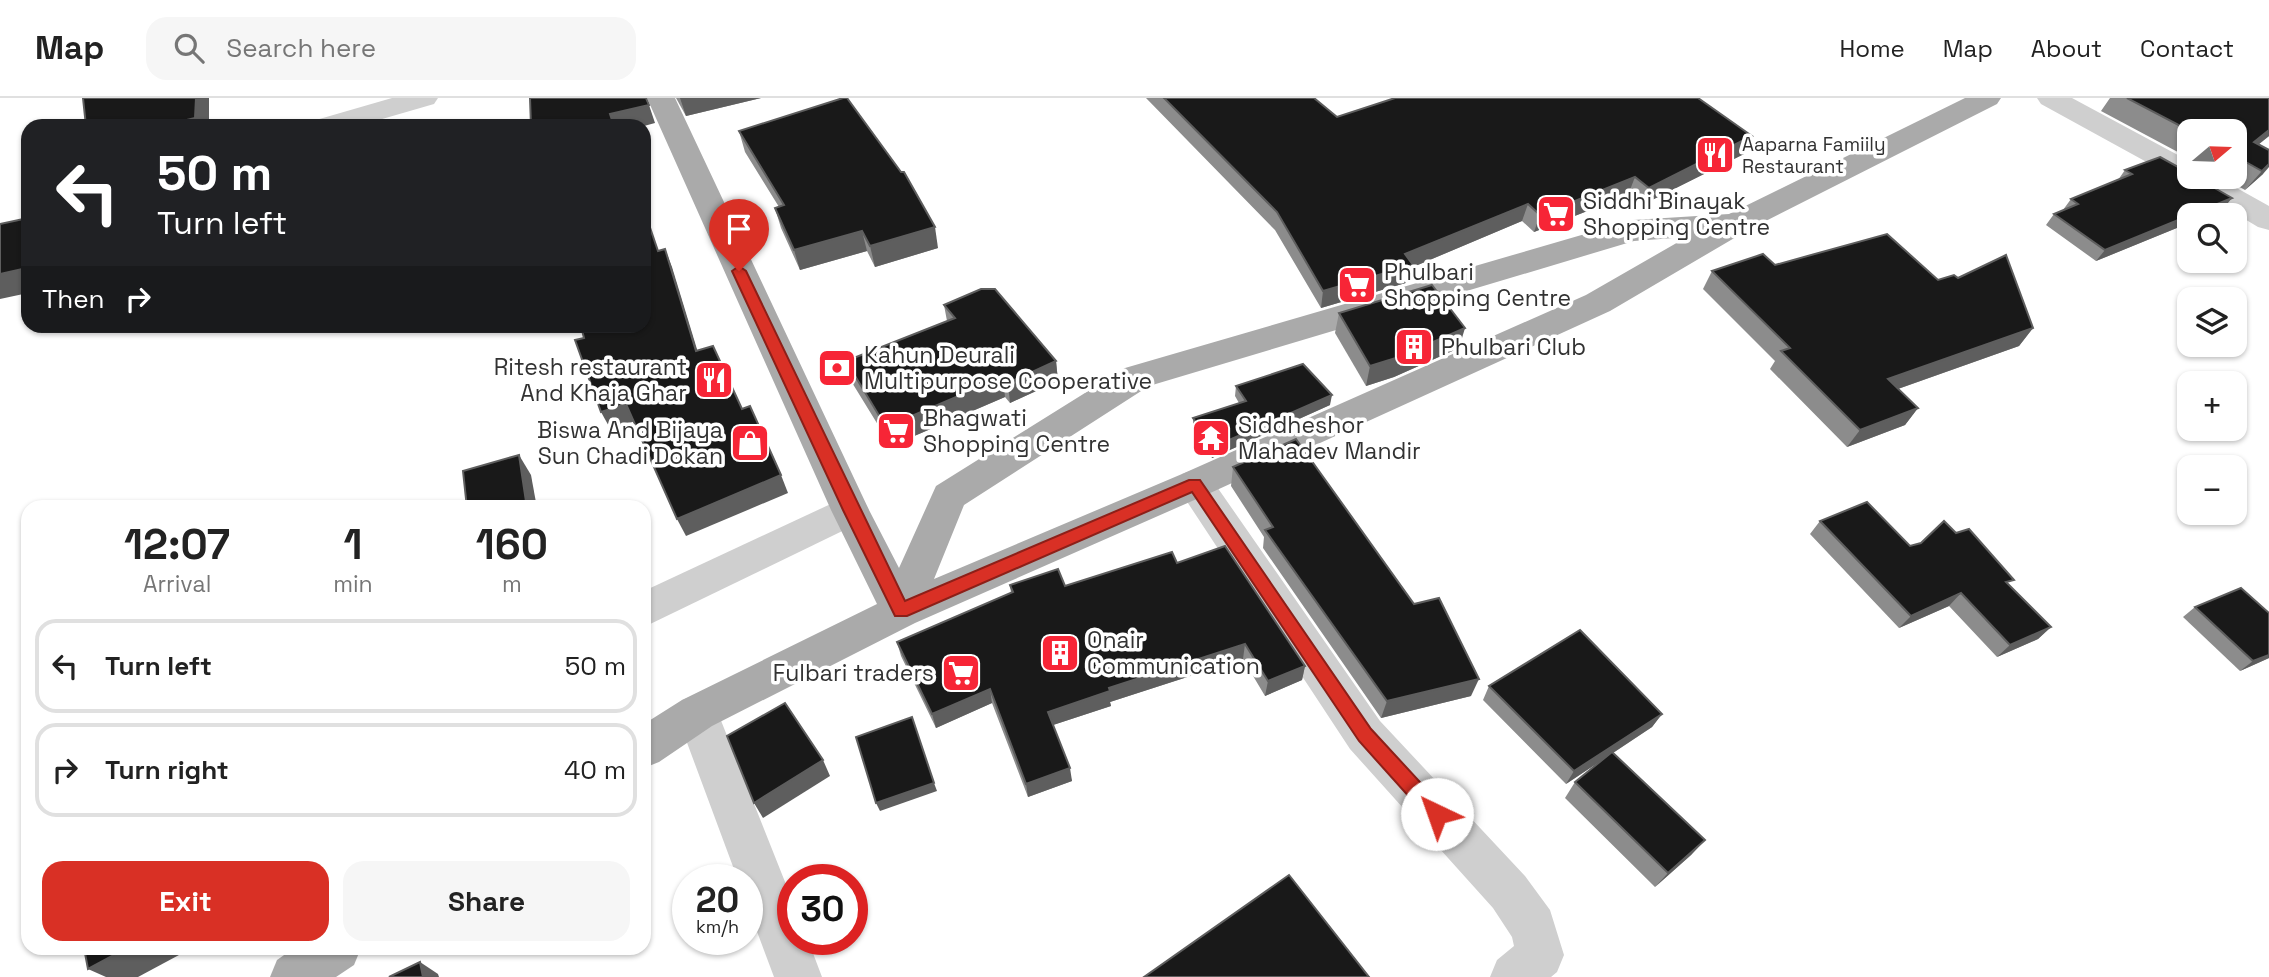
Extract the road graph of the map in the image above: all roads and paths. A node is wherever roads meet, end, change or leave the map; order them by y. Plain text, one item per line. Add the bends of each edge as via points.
1 (424, 98) edge
2 (660, 98) edge
3 (1987, 98) edge
4 (2052, 98) edge
5 (350, 119) edge
6 (2177, 167) edge
7 (2215, 189) edge
8 (2269, 220) edge
9 (1737, 223) junction
10 (1195, 484) junction
11 (850, 510) junction
12 (651, 607) edge
13 (901, 611) junction
14 (697, 713) junction
15 (651, 743) edge
16 (327, 955) edge
17 (294, 977) edge
18 (799, 977) edge
19 (1514, 977) edge

1 - 5 street
2 - 11 main road
3 - 9 main road
4 - 6 street
7 - 8 street
9 - 10 main road via 1598,303
9 - 13 main road via 1633,231 1137,377 949,496
10 - 13 main road
10 - 19 street via 1365,735 1509,892 1533,927 1541,956
11 - 12 street
11 - 13 main road
13 - 14 main road
14 - 15 main road
14 - 18 street
16 - 17 main road

